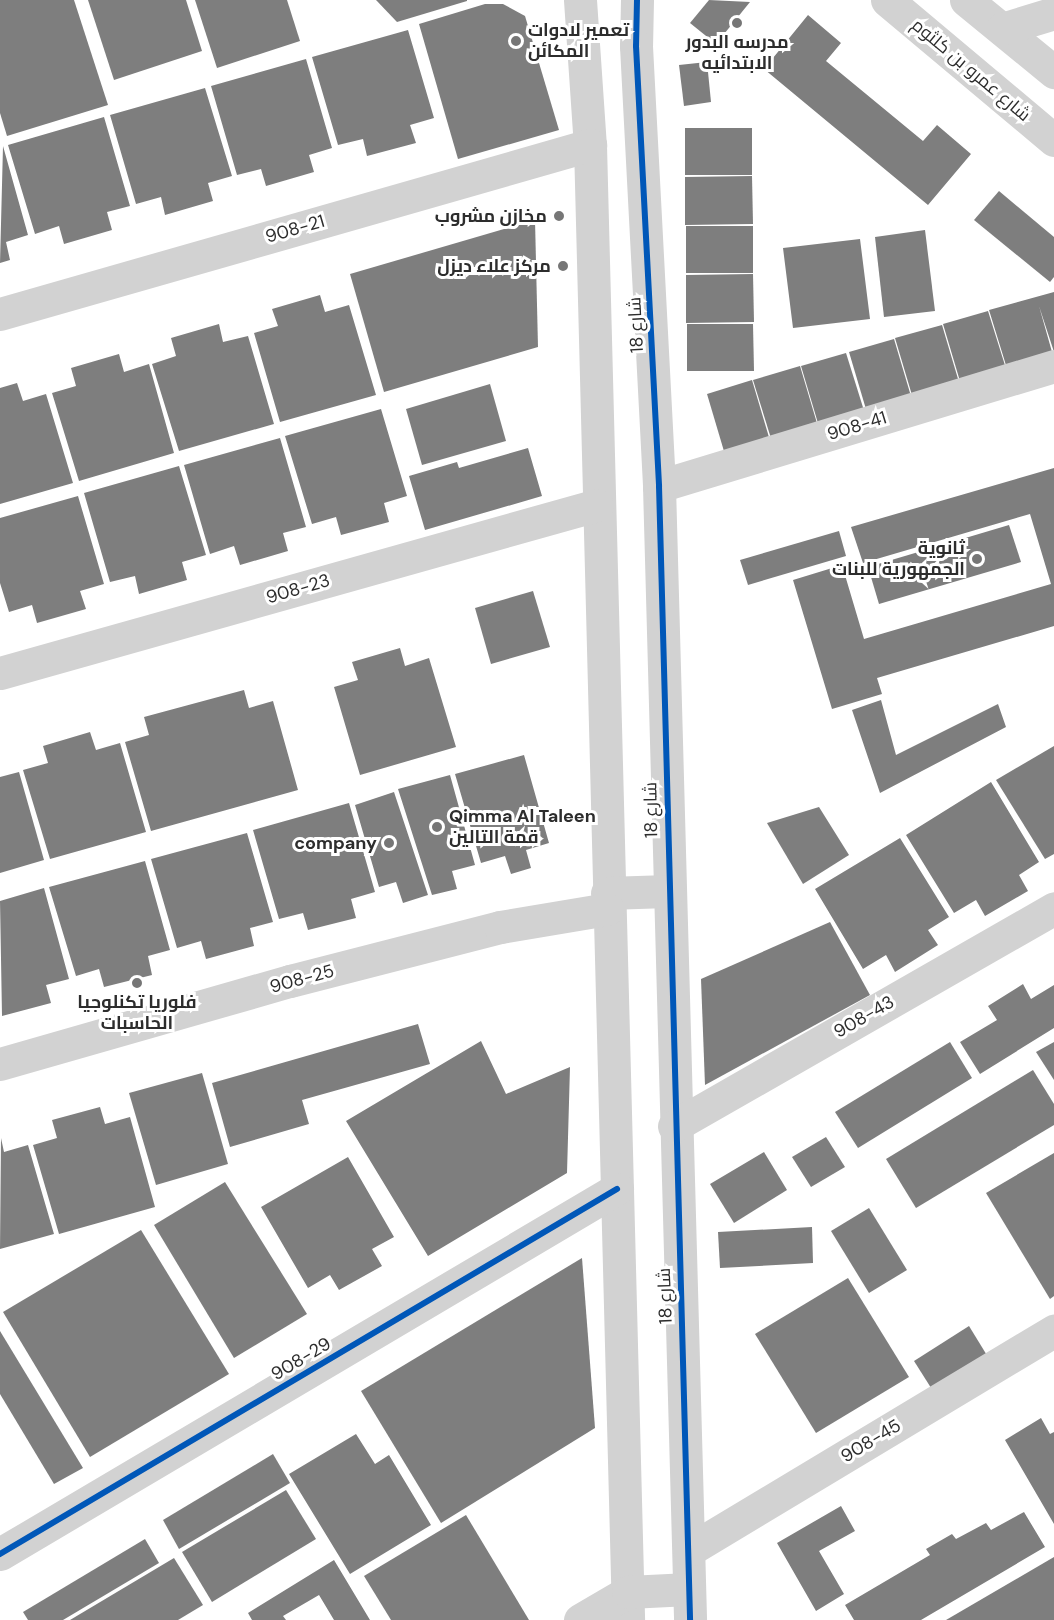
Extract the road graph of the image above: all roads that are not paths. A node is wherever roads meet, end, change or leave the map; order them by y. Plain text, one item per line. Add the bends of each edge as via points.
1 (580, 0) edge
2 (637, 0) edge
3 (887, 0) edge
4 (966, 0) edge
5 (1054, 13) edge
6 (1002, 29) junction
7 (1054, 72) edge
8 (1054, 140) edge
9 (590, 145) junction
10 (0, 314) edge
11 (1054, 366) edge
12 (659, 486) junction
13 (597, 506) junction
14 (0, 673) edge
15 (668, 891) junction
16 (607, 901) junction
17 (1054, 908) edge
18 (0, 1064) edge
19 (674, 1126) junction
20 (616, 1189) junction
21 (1054, 1331) edge
22 (689, 1550) junction
23 (0, 1554) edge
24 (689, 1604) edge
25 (628, 1606) edge
26 (580, 1620) edge

1 - 9 street
2 - 12 street, شارع 18 via 636,46
3 - 8 street, شارع عمرو بن كلثوم
4 - 6 street
5 - 6 street
6 - 7 street
9 - 10 street, 908-21
9 - 13 street
11 - 12 street, 908-41
12 - 15 street, شارع 18
13 - 14 street, 908-23
13 - 16 street
15 - 16 street, 908-25
15 - 19 street, شارع 18
16 - 18 street, 908-25 via 290,981
16 - 20 street
17 - 19 street, 908-43
19 - 22 street, شارع 18
20 - 23 street, 908-29
20 - 25 street
21 - 22 street, 908-45
22 - 24 street, شارع 18
24 - 25 street
25 - 26 street

